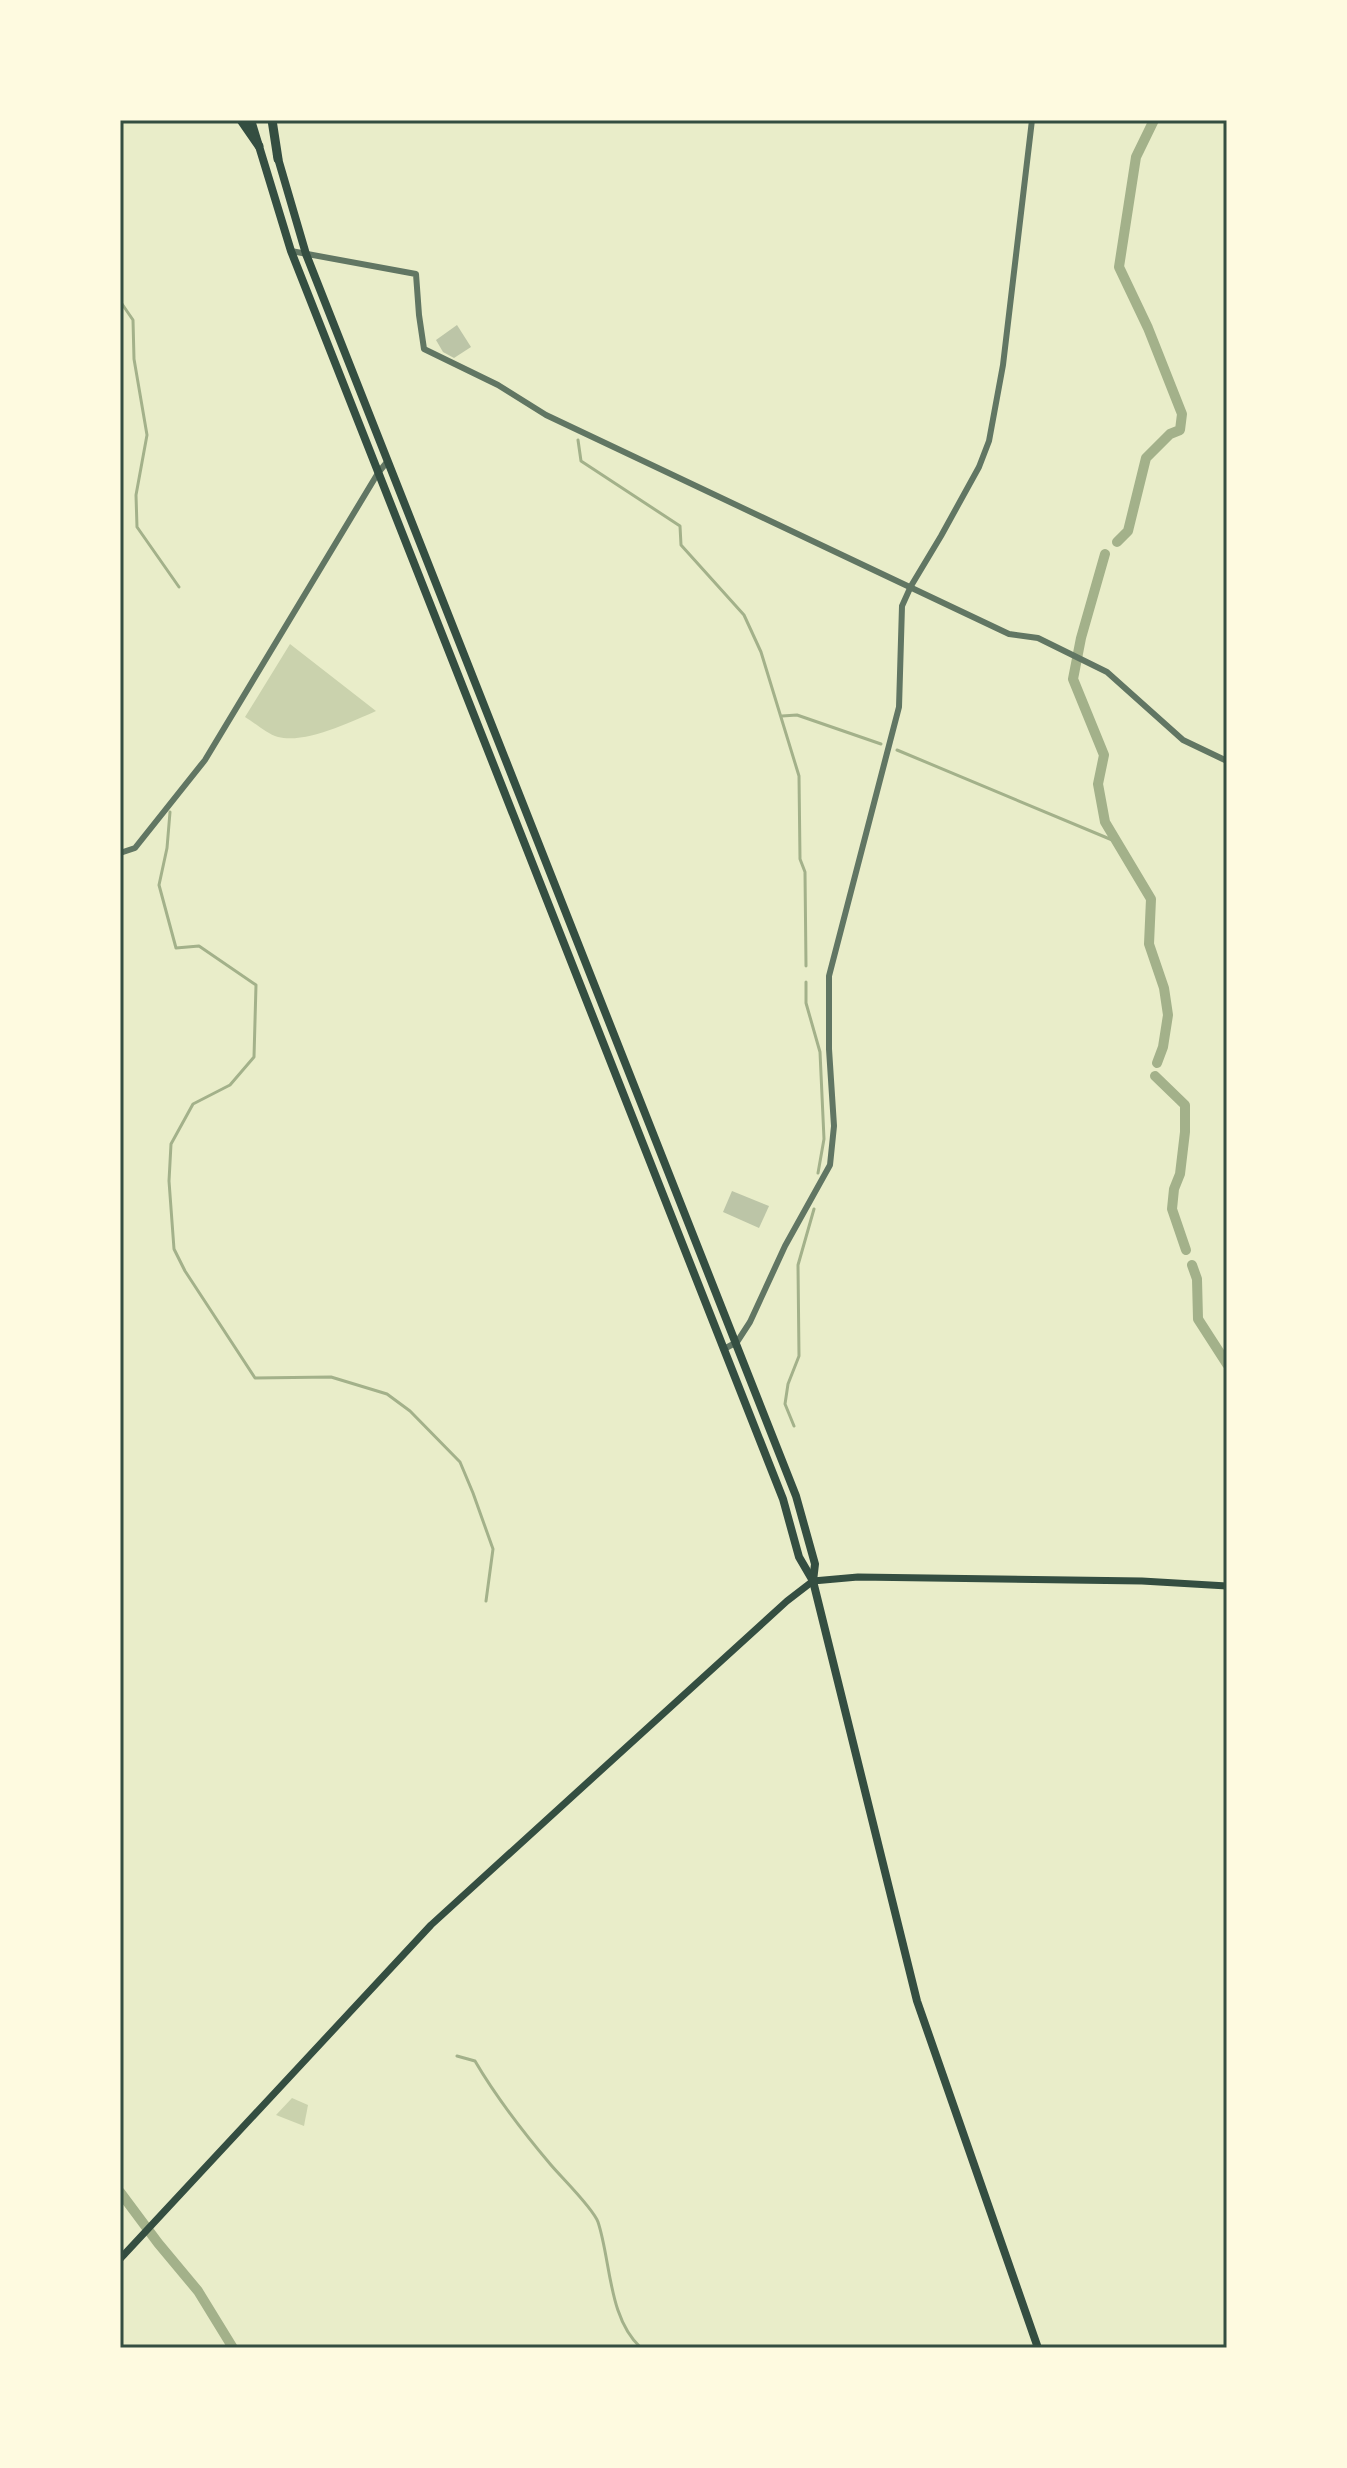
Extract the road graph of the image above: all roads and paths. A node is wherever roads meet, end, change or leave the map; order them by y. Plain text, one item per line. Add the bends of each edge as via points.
1 (241, 120) edge
2 (251, 120) edge
3 (270, 120) edge
4 (1032, 120) edge
5 (259, 146) junction
6 (278, 159) joint
7 (287, 186) junction
8 (272, 190) junction
9 (291, 251) junction
10 (306, 254) junction
11 (387, 462) junction
12 (378, 473) junction
13 (911, 586) junction
14 (490, 725) junction
15 (478, 728) junction
16 (1227, 761) edge
17 (120, 853) edge
18 (572, 928) junction
19 (560, 934) junction
20 (737, 1342) junction
21 (724, 1349) junction
22 (813, 1581) junction
23 (1227, 1586) edge
24 (120, 2259) edge
25 (1038, 2348) edge

1 - 5 highway
2 - 5 main road
3 - 6 highway
4 - 13 street via 989,441
5 - 8 main road
6 - 7 main road
7 - 8 main road
7 - 10 main road
8 - 9 main road
9 - 10 street
9 - 12 main road
10 - 11 main road
10 - 13 street via 416,274 424,349 546,415
11 - 12 street
11 - 14 main road
12 - 15 main road
12 - 17 street via 205,760 135,848
13 - 16 street via 1009,634 1038,638 1107,672 1183,740
13 - 20 street via 902,606 899,707 829,976 834,1126 830,1165
14 - 15 main road
14 - 18 main road
15 - 19 main road
18 - 19 main road
18 - 20 main road
19 - 21 main road
20 - 21 street
20 - 22 main road via 796,1496 815,1564
21 - 22 main road via 783,1499 799,1557
22 - 23 main road via 858,1577
22 - 24 main road via 440,1916
22 - 25 main road via 917,2001

